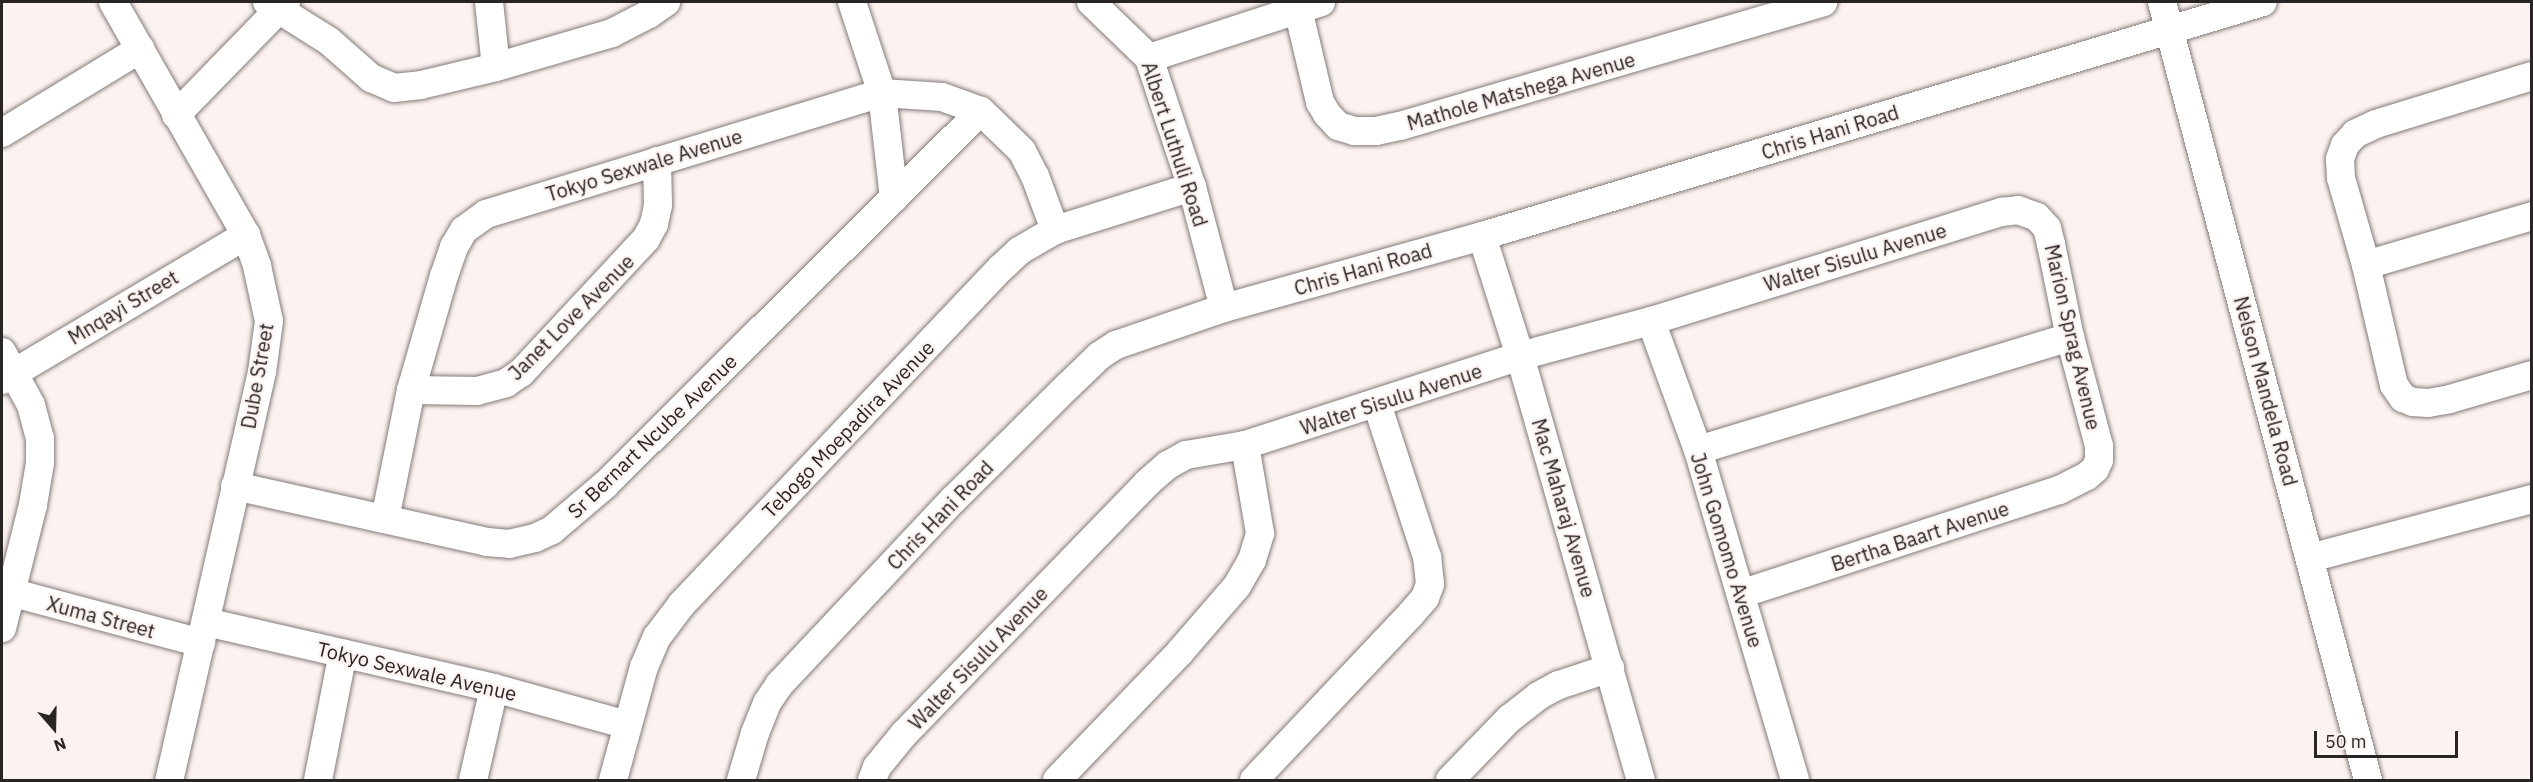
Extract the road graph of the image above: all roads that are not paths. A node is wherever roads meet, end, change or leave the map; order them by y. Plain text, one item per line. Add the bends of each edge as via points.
1 (113, 2) edge
2 (489, 2) edge
3 (666, 2) edge
4 (852, 2) edge
5 (1090, 2) edge
6 (1823, 2) edge
7 (2162, 2) edge
8 (2263, 2) edge
9 (277, 4) edge
10 (1310, 5) edge
11 (2170, 29) junction
12 (140, 50) junction
13 (1149, 57) junction
14 (496, 67) junction
15 (2532, 76) edge
16 (882, 93) junction
17 (981, 111) junction
18 (176, 115) junction
19 (2, 133) edge
20 (657, 160) junction
21 (1192, 187) junction
22 (894, 198) junction
23 (2030, 212) joint
24 (2532, 216) edge
25 (1055, 230) junction
26 (246, 235) junction
27 (1482, 236) junction
28 (2367, 265) junction
29 (1224, 308) junction
30 (1651, 321) junction
31 (2070, 338) junction
32 (1520, 356) junction
33 (6, 368) edge
34 (2532, 375) edge
35 (411, 390) junction
36 (1377, 405) junction
37 (1245, 445) junction
38 (1698, 450) junction
39 (2094, 469) joint
40 (235, 486) junction
41 (2532, 499) edge
42 (385, 519) junction
43 (2310, 558) junction
44 (5, 591) edge
45 (1741, 594) junction
46 (2, 628) edge
47 (204, 633) junction
48 (343, 653) junction
49 (1610, 668) junction
50 (494, 688) junction
51 (627, 724) junction
52 (169, 780) edge
53 (318, 780) edge
54 (473, 780) edge
55 (613, 780) edge
56 (741, 780) edge
57 (872, 780) edge
58 (1057, 780) edge
59 (1254, 780) edge
60 (1450, 780) edge
61 (1641, 780) edge
62 (1795, 780) edge
63 (2368, 780) edge

1 - 12 street, Dube Street
2 - 14 street
3 - 14 street via 612,33
4 - 16 street
5 - 13 street, Albert Luthuli Road
6 - 10 street, Mathole Matshega Avenue via 1376,131 1338,126 1320,102
7 - 11 street, Nelson Mandela Road
8 - 11 street, Chris Hani Road
9 - 14 street via 329,41 371,78 394,88
9 - 18 street
10 - 13 street
11 - 27 street, Chris Hani Road
11 - 43 street, Nelson Mandela Road
12 - 18 street, Dube Street
12 - 19 street
13 - 21 street, Albert Luthuli Road
15 - 28 street via 2355,134 2340,159 2341,178
16 - 17 street, Tokyo Sexwale Avenue via 942,97
16 - 20 street, Tokyo Sexwale Avenue
16 - 22 street
17 - 22 street, Sr Bernart Ncube Avenue
17 - 25 street, Tokyo Sexwale Avenue via 1022,151
18 - 26 street, Dube Street
20 - 35 street, Tokyo Sexwale Avenue via 502,208 464,230 444,276
20 - 35 street, Janet Love Avenue via 658,205 646,239 521,373 506,383 477,391
21 - 25 street, Tebogo Moepadira Avenue
21 - 29 street, Albert Luthuli Road
22 - 42 street, Sr Bernart Ncube Avenue via 606,484 552,530 509,544
23 - 30 street, Walter Sisulu Avenue via 2002,212
23 - 31 street, Marion Sprag Avenue via 2047,228
24 - 28 street
25 - 51 street, Tebogo Moepadira Avenue via 1019,251 1001,268 681,605 651,650
26 - 33 street, Mnqayi Street
26 - 40 street, Dube Street via 268,321 262,372
27 - 29 street, Chris Hani Road
27 - 32 street, Mac Maharaj Avenue
28 - 34 street via 2394,385 2403,398 2413,402 2450,399
29 - 56 street, Chris Hani Road via 1116,345 1069,385 953,500 779,685 767,703
30 - 32 street, Walter Sisulu Avenue
30 - 38 street, John Gomomo Avenue
31 - 38 street
31 - 39 street, Marion Sprag Avenue via 2099,446
32 - 36 street, Walter Sisulu Avenue
32 - 49 street, Mac Maharaj Avenue
33 - 44 street via 32,411 40,439 40,463 33,505
35 - 42 street, Tokyo Sexwale Avenue
36 - 37 street, Walter Sisulu Avenue
36 - 59 street via 1427,557 1430,584 1425,598 1411,614
37 - 57 street, Walter Sisulu Avenue via 1186,455 1147,483 904,734 877,767
37 - 58 street via 1260,533 1252,560 1237,586 1180,652
38 - 45 street, John Gomomo Avenue
39 - 45 street, Bertha Baart Avenue via 2087,477 2059,490
40 - 42 street, Sr Bernart Ncube Avenue
40 - 47 street, Dube Street
41 - 43 street
43 - 63 street, Nelson Mandela Road
44 - 46 street
44 - 47 street, Xuma Street
45 - 62 street, John Gomomo Avenue
47 - 48 street, Tokyo Sexwale Avenue
47 - 52 street, Dube Street
48 - 50 street, Tokyo Sexwale Avenue
48 - 53 street
49 - 60 street via 1538,696 1509,719
49 - 61 street, Mac Maharaj Avenue
50 - 51 street, Tokyo Sexwale Avenue
50 - 54 street
51 - 55 street, Tebogo Moepadira Avenue

